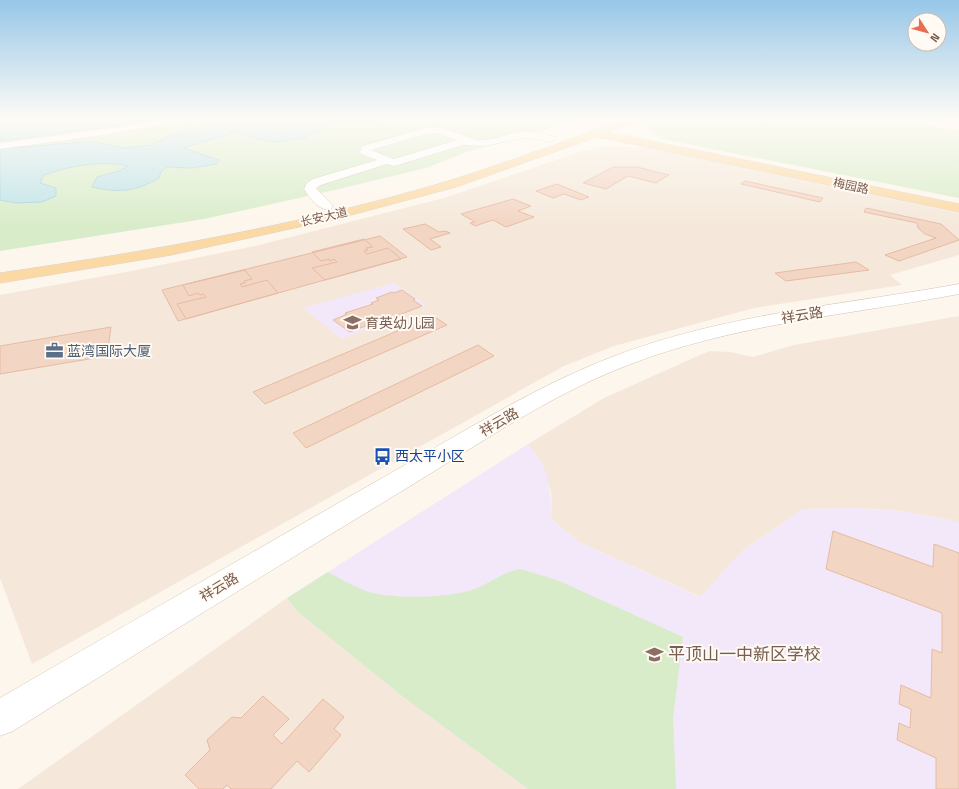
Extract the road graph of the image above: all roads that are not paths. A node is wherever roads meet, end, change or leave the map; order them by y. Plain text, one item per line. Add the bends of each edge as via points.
1 (383, 155) edge
2 (391, 155) edge
3 (420, 155) edge
4 (514, 155) edge
5 (524, 155) edge
6 (710, 155) edge
7 (716, 155) edge
8 (959, 202) edge
9 (326, 206) junction
10 (959, 208) edge
11 (0, 266) edge
12 (0, 278) edge
13 (959, 289) edge
14 (0, 718) edge

1 - 9 street via 312,186 310,189
2 - 3 street via 394,163
4 - 9 main road, 长安大道
5 - 12 main road, 长安大道 via 452,183 310,220 160,252
6 - 10 main road, 梅园路
7 - 8 main road, 梅园路
9 - 11 main road, 长安大道 via 143,244
13 - 14 main road, 祥云路 via 751,323 668,345 600,369 475,436

